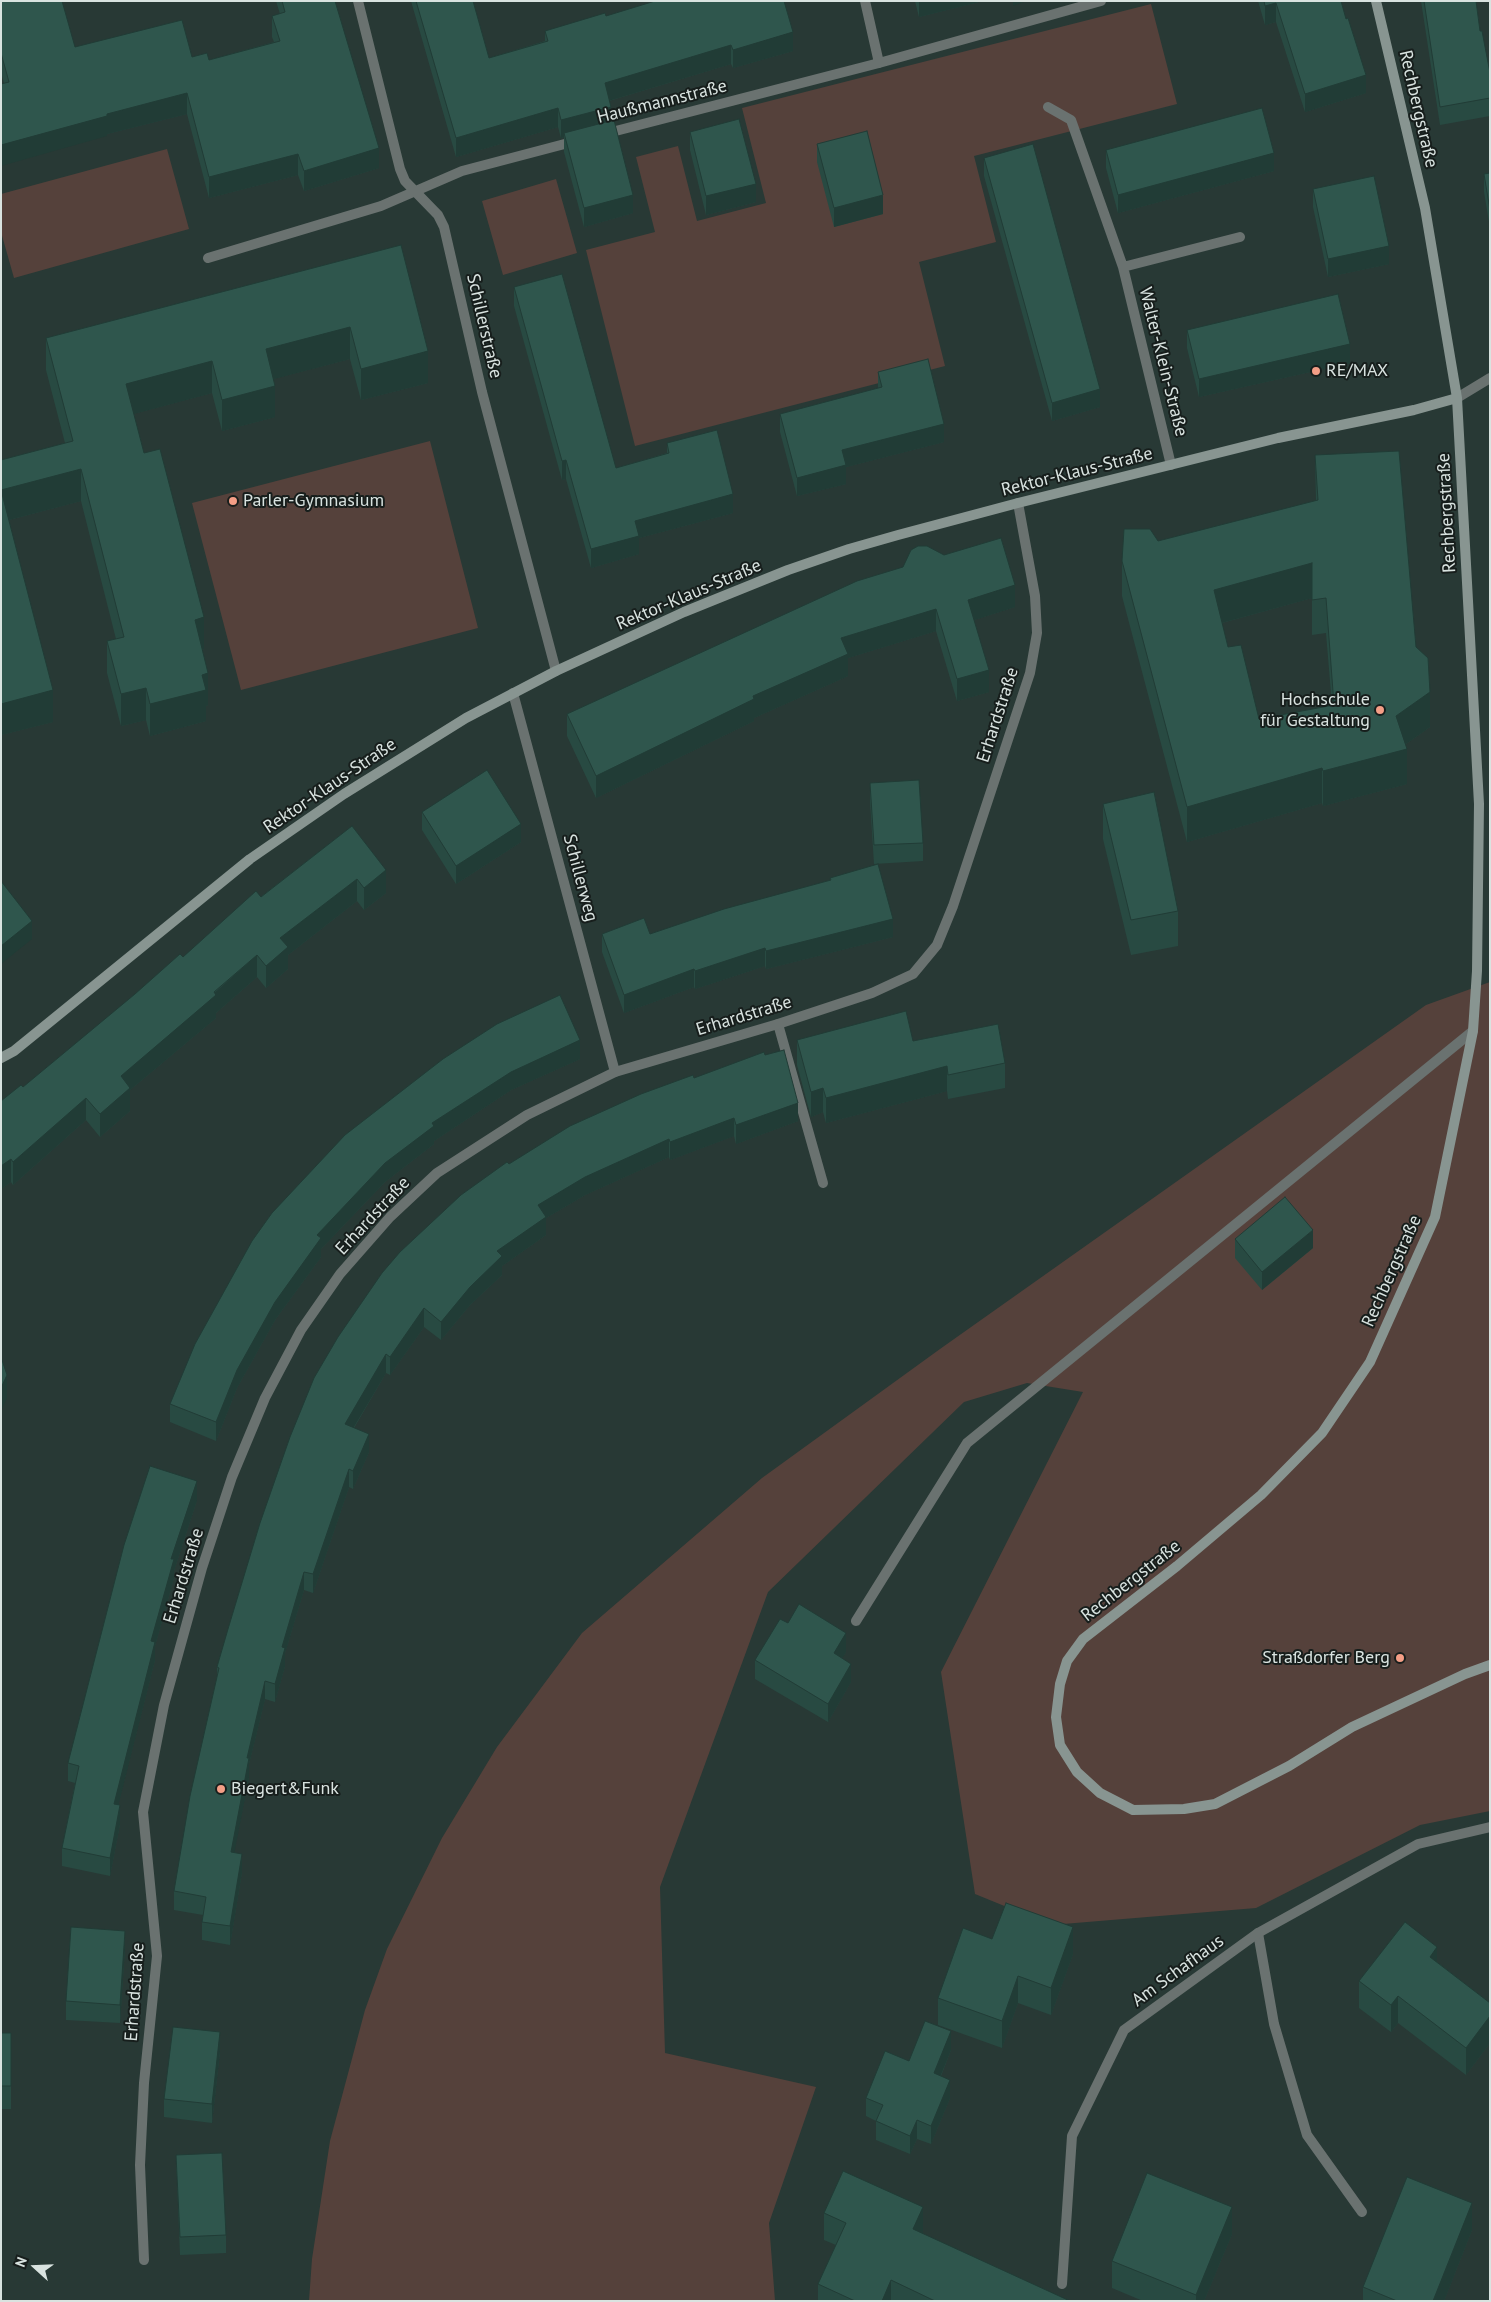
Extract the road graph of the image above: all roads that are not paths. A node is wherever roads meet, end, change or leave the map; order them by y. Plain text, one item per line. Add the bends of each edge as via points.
1 (358, 1) edge
2 (865, 1) edge
3 (1101, 1) edge
4 (1376, 1) edge
5 (879, 64) junction
6 (1048, 107) dead end
7 (413, 191) junction
8 (1240, 237) dead end
9 (208, 258) dead end
10 (1123, 267) junction
11 (1490, 378) edge
12 (1457, 398) junction
13 (1171, 465) junction
14 (1018, 503) junction
15 (556, 671) junction
16 (513, 693) junction
17 (778, 1024) junction
18 (1473, 1031) junction
19 (1, 1058) edge
20 (615, 1072) junction
21 (823, 1183) dead end
22 (856, 1621) dead end
23 (1490, 1665) edge
24 (1490, 1826) edge
25 (1258, 1933) junction
26 (1362, 2212) dead end
27 (144, 2260) dead end
28 (1062, 2284) dead end

1 - 7 street, Schillerstraße via 400,170
2 - 5 street
3 - 5 street, Haußmannstraße
4 - 12 main road, Rechbergstraße via 1425,208
5 - 7 street, Haußmannstraße via 462,171
6 - 10 street, Walter-Klein-Straße via 1071,120
7 - 9 street, Haußmannstraße via 380,206
7 - 15 street, Schillerstraße via 438,215 444,227 482,392
8 - 10 street, Walter-Klein-Straße
10 - 13 street, Walter-Klein-Straße
11 - 12 street, Rektor-Klaus-Straße
12 - 13 main road, Rektor-Klaus-Straße
12 - 18 main road, Rechbergstraße via 1480,804
13 - 14 main road, Rektor-Klaus-Straße
14 - 15 main road, Rektor-Klaus-Straße via 849,549 788,570 684,612
14 - 17 street, Erhardstraße via 1035,596 1037,633 1030,673 953,906 937,945 914,974
15 - 16 main road, Rektor-Klaus-Straße
16 - 19 main road, Rektor-Klaus-Straße via 466,718 344,794 250,860 14,1051
16 - 20 street, Schillerweg
17 - 20 street, Erhardstraße
17 - 21 street
18 - 22 street via 967,1443
18 - 23 main road, Rechbergstraße via 1435,1217 1370,1362 1322,1433 1262,1495 1083,1639 1067,1661 1060,1684 1056,1717 1060,1745 1077,1772 1100,1793 1134,1810 1184,1809 1215,1804 1289,1766 1352,1727
20 - 27 street, Erhardstraße via 527,1115 461,1157 437,1173 390,1218 340,1274 301,1330 265,1398 232,1477 202,1568 164,1705 142,1812 157,1956 144,2083 140,2165
24 - 25 street, Am Schafhaus via 1418,1844
25 - 26 street via 1274,2024 1307,2134
25 - 28 street, Am Schafhaus via 1124,2030 1072,2136

